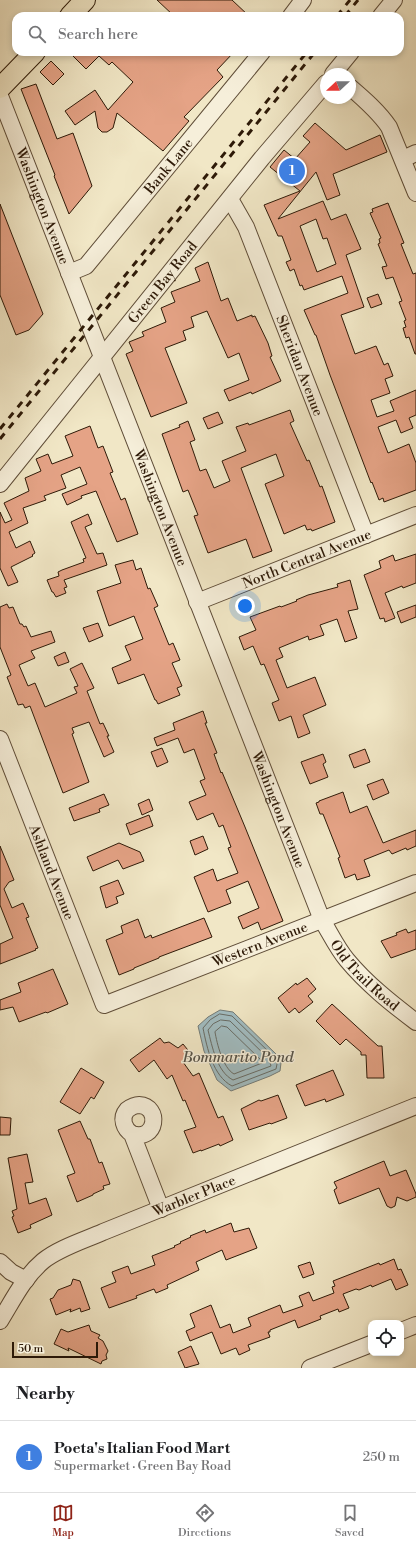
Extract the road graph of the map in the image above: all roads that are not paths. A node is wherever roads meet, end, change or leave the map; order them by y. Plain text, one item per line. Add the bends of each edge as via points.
1 (85, 0) edge
2 (304, 0) edge
3 (394, 0) edge
4 (74, 12) edge
5 (294, 12) edge
6 (384, 12) edge
7 (31, 56) edge
8 (259, 56) edge
9 (349, 56) edge
10 (339, 68) edge
11 (0, 88) edge
12 (320, 90) edge
13 (356, 92) edge
14 (0, 96) edge
15 (409, 156) edge
16 (416, 193) edge
17 (230, 199) junction
18 (69, 273) junction
19 (102, 359) junction
20 (0, 484) edge
21 (416, 515) edge
22 (366, 535) junction
23 (197, 602) junction
24 (0, 739) edge
25 (416, 883) edge
26 (322, 920) junction
27 (104, 1005) joint
28 (416, 1022) edge
29 (416, 1106) edge
30 (132, 1134) dead end
31 (161, 1209) junction
32 (0, 1262) edge
33 (26, 1280) junction
34 (0, 1321) edge
35 (416, 1325) edge
36 (404, 1331) edge
37 (368, 1345) edge
38 (310, 1368) edge

1 - 4 main road
2 - 5 street
3 - 6 street
7 - 11 main road
8 - 18 street, Bank Lane via 84,267
9 - 10 street
12 - 17 street, Green Bay Road
13 - 15 street via 383,118
14 - 18 street, Washington Avenue
15 - 16 street
17 - 19 street, Green Bay Road
17 - 22 street, Sheridan Avenue via 246,227
18 - 19 street, Washington Avenue
19 - 20 street, Green Bay Road
19 - 23 street, Washington Avenue
21 - 22 street, North Central Avenue
22 - 23 street, North Central Avenue
23 - 26 street, Washington Avenue
24 - 27 street, Ashland Avenue
25 - 26 street, Western Avenue
26 - 27 street, Western Avenue
26 - 28 street, Old Trail Road via 346,958 360,974 389,1002
29 - 31 street, Warbler Place
30 - 31 street
31 - 33 street, Warbler Place via 55,1253 43,1261
32 - 33 street via 10,1272
33 - 34 street, Warbler Place
35 - 36 street
37 - 38 street

